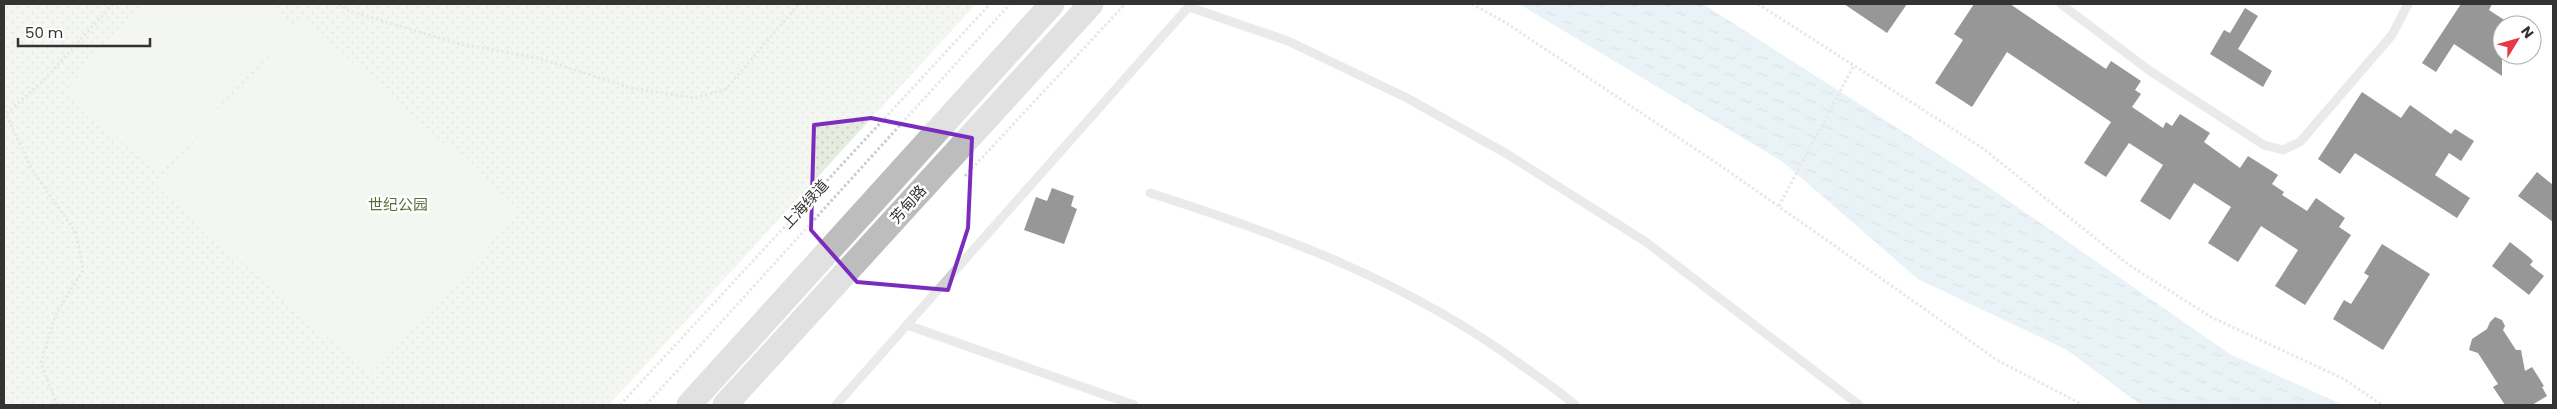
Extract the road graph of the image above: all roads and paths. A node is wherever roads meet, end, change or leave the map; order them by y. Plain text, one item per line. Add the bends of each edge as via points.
1 (113, 4) edge
2 (339, 4) edge
3 (799, 4) edge
4 (990, 4) edge
5 (1010, 4) edge
6 (1052, 4) edge
7 (1091, 4) edge
8 (1472, 4) edge
9 (1758, 4) edge
10 (2061, 4) edge
11 (2408, 4) edge
12 (1190, 5) edge
13 (1853, 67) junction
14 (1150, 193) dead end
15 (1779, 206) junction
16 (907, 325) junction
17 (57, 405) edge
18 (620, 405) edge
19 (646, 405) edge
20 (689, 405) edge
21 (726, 405) edge
22 (836, 405) edge
23 (1134, 405) edge
24 (1575, 405) edge
25 (1859, 405) edge
26 (2083, 405) edge
27 (2382, 405) edge

1 - 17 path via 42,82 6,114 31,168 76,232 83,270 55,316 41,363
2 - 3 path via 350,11 460,44 538,58 631,88 694,98 726,89
4 - 18 path, 上海绿道
5 - 19 path
6 - 20 main road, 芳甸路
7 - 21 main road, 芳甸路
8 - 15 path via 1520,32
9 - 13 path
10 - 11 lane via 2150,71 2264,145 2284,150 2300,142 2386,42
12 - 16 lane
12 - 25 lane via 1288,41 1407,98 1507,154 1646,242
13 - 15 path
13 - 27 path via 1981,146 2129,265 2211,316 2344,379
14 - 24 lane via 1305,246 1406,292 1488,341
15 - 26 path via 1997,360
16 - 22 lane
16 - 23 lane

